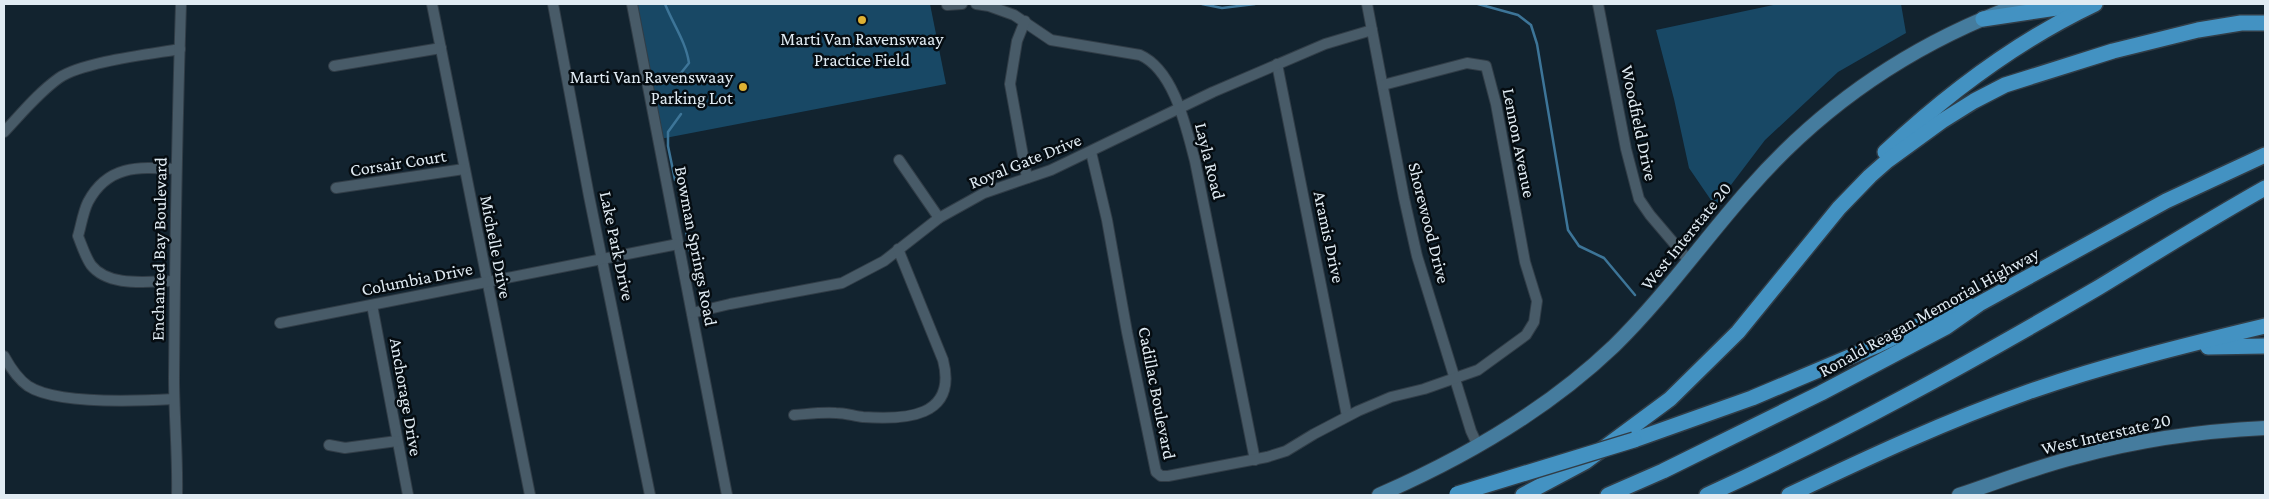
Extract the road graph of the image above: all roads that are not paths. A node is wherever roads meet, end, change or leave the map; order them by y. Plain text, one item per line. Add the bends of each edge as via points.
1 (181, 4) edge
2 (432, 4) edge
3 (553, 4) edge
4 (632, 4) edge
5 (962, 4) edge
6 (976, 4) edge
7 (1367, 4) edge
8 (1598, 4) edge
9 (2021, 4) edge
10 (947, 5) dead end
11 (2089, 5) edge
12 (1983, 19) junction
13 (1025, 21) junction
14 (2265, 23) edge
15 (1372, 30) junction
16 (441, 48) junction
17 (180, 49) junction
18 (1277, 64) junction
19 (334, 66) dead end
20 (1383, 85) junction
21 (1179, 110) junction
22 (4, 132) edge
23 (1091, 152) junction
24 (2265, 155) edge
25 (899, 160) dead end
26 (176, 169) junction
27 (464, 169) junction
28 (1870, 176) junction
29 (1027, 178) junction
30 (336, 188) dead end
31 (2265, 188) edge
32 (939, 218) junction
33 (678, 244) junction
34 (898, 249) junction
35 (603, 259) junction
36 (1690, 262) junction
37 (175, 281) junction
38 (486, 282) junction
39 (1979, 304) junction
40 (372, 305) junction
41 (692, 313) junction
42 (280, 323) dead end
43 (2265, 326) edge
44 (1531, 328) joint
45 (2265, 346) edge
46 (2172, 349) junction
47 (4, 356) edge
48 (1455, 379) junction
49 (174, 398) junction
50 (794, 416) dead end
51 (1348, 416) junction
52 (2265, 428) edge
53 (396, 440) junction
54 (329, 445) dead end
55 (1478, 446) junction
56 (1254, 460) junction
57 (1454, 494) edge
58 (177, 495) edge
59 (408, 495) edge
60 (530, 495) edge
61 (650, 495) edge
62 (727, 495) edge
63 (1379, 495) edge
64 (1523, 495) edge
65 (1608, 495) edge
66 (1707, 495) edge
67 (1788, 495) edge
68 (1959, 495) edge

1 - 17 street, Enchanted Bay Boulevard
2 - 16 street, Michelle Drive
3 - 35 street, Lake Park Drive
4 - 33 street, Bowman Springs Road
5 - 10 street
6 - 13 street, Layla Road
7 - 15 street, Shorewood Drive
8 - 36 street, Woodfield Drive via 1639,199
9 - 12 main road, West Interstate 20
11 - 12 highway
11 - 28 highway via 2028,41 1946,97 1876,160
12 - 36 main road, West Interstate 20 via 1892,64 1831,109 1761,176
13 - 21 street, Layla Road via 1051,40 1136,54 1152,61 1163,75
13 - 29 street via 1017,40 1010,84
14 - 28 highway via 2198,30 2113,51 2005,85 1942,121
15 - 18 street, Royal Gate Drive via 1324,44
15 - 20 street, Shorewood Drive
16 - 19 street
16 - 27 street, Michelle Drive
17 - 22 street via 89,67 61,77 31,101
17 - 26 street, Enchanted Bay Boulevard
18 - 21 street, Royal Gate Drive
18 - 51 street, Aramis Drive
20 - 44 street, Lennon Avenue via 1467,63 1486,66 1525,262 1537,301
20 - 48 street, Shorewood Drive via 1417,256
21 - 23 street, Royal Gate Drive
21 - 56 street, Layla Road via 1195,161
23 - 29 street, Royal Gate Drive
23 - 56 street, Cadillac Boulevard via 1156,472 1168,476
24 - 39 highway, Ronald Reagan Memorial Highway via 2166,201
25 - 32 street
26 - 37 street, Enchanted Bay Boulevard
26 - 37 street via 142,167 110,176 88,203 78,236 91,265 103,276 116,280
27 - 30 street, Corsair Court
27 - 38 street, Michelle Drive
28 - 64 highway via 1839,208 1738,332 1670,400 1585,462
29 - 32 street, Royal Gate Drive via 984,193
31 - 66 highway via 1922,387 1838,432
32 - 34 street, Royal Gate Drive
33 - 35 street, Columbia Drive
33 - 41 street, Bowman Springs Road
34 - 41 street, Royal Gate Drive via 884,261 842,283
34 - 50 street via 943,360 946,386 942,395 930,410 910,416 861,417 836,412
35 - 38 street, Columbia Drive
35 - 61 street, Lake Park Drive
36 - 55 main road, West Interstate 20 via 1654,305 1592,365 1544,405
37 - 49 street, Enchanted Bay Boulevard
38 - 40 street, Columbia Drive
38 - 60 street, Michelle Drive
39 - 57 highway, bridge via 1952,310 1752,398 1634,440
39 - 65 highway, Ronald Reagan Memorial Highway via 1946,327 1821,393
40 - 42 street, Columbia Drive
40 - 53 street, Anchorage Drive
41 - 62 street, Bowman Springs Road
43 - 46 highway
44 - 48 street, Cadillac Boulevard via 1508,350 1478,370
45 - 46 highway
46 - 67 highway via 2030,392 1963,417
47 - 49 street via 28,386 50,395 132,400
48 - 51 street, Cadillac Boulevard via 1391,397
48 - 55 street, Shorewood Drive
49 - 58 street, Enchanted Bay Boulevard
51 - 56 street, Cadillac Boulevard via 1286,451
52 - 68 main road, West Interstate 20 via 2170,436 2076,457
53 - 54 street via 346,448
53 - 59 street, Anchorage Drive
55 - 63 main road, West Interstate 20 via 1424,476

